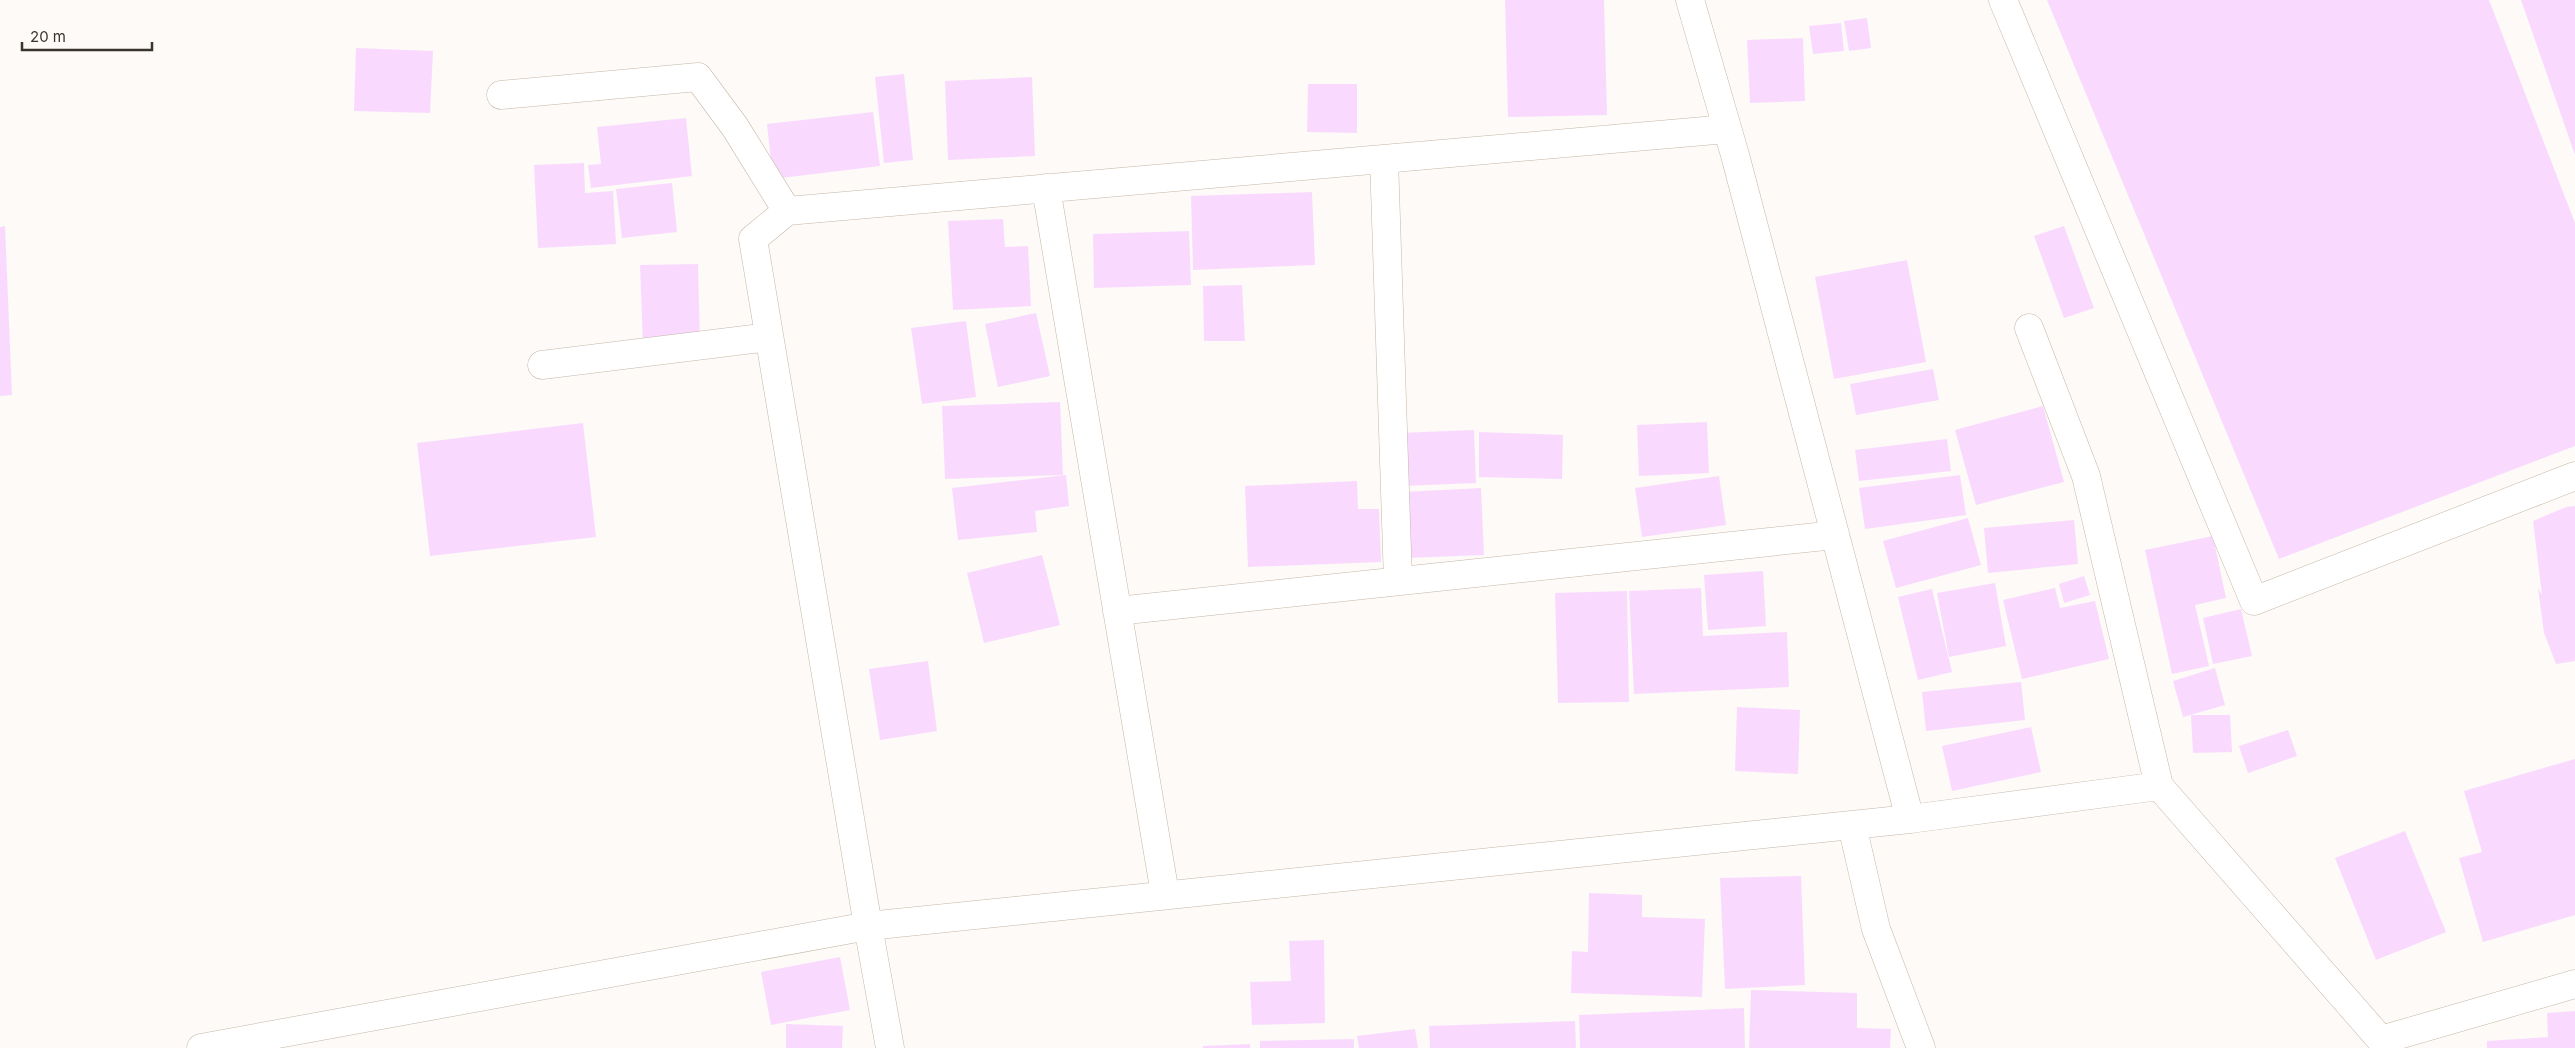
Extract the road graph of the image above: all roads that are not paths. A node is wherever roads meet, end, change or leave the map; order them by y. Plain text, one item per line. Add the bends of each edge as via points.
1 (1690, 0) edge
2 (2003, 0) edge
3 (501, 95) dead end
4 (1727, 129) junction
5 (1384, 159) junction
6 (1046, 188) junction
7 (787, 211) junction
8 (2029, 328) dead end
9 (769, 337) junction
10 (542, 365) dead end
11 (2575, 476) edge
12 (1835, 535) junction
13 (1398, 581) junction
14 (1117, 610) junction
15 (2159, 786) junction
16 (1910, 819) junction
17 (1852, 825) junction
18 (1165, 894) junction
19 (868, 926) junction
20 (2575, 984) edge
21 (2384, 1044) edge
22 (201, 1048) edge
23 (890, 1048) edge
24 (1921, 1048) edge

1 - 4 street
2 - 11 street via 2254,601
3 - 7 street via 698,77 735,127
4 - 5 street
4 - 12 street
5 - 6 street
5 - 13 street
6 - 7 street
6 - 14 street
7 - 9 street via 753,239
8 - 15 street via 2086,476
9 - 10 street
9 - 19 street
12 - 13 street
12 - 16 street
13 - 14 street
14 - 18 street
15 - 16 street
15 - 21 street
16 - 17 street
17 - 18 street
17 - 24 street via 1876,929
18 - 19 street
19 - 22 street
19 - 23 street
20 - 21 street

